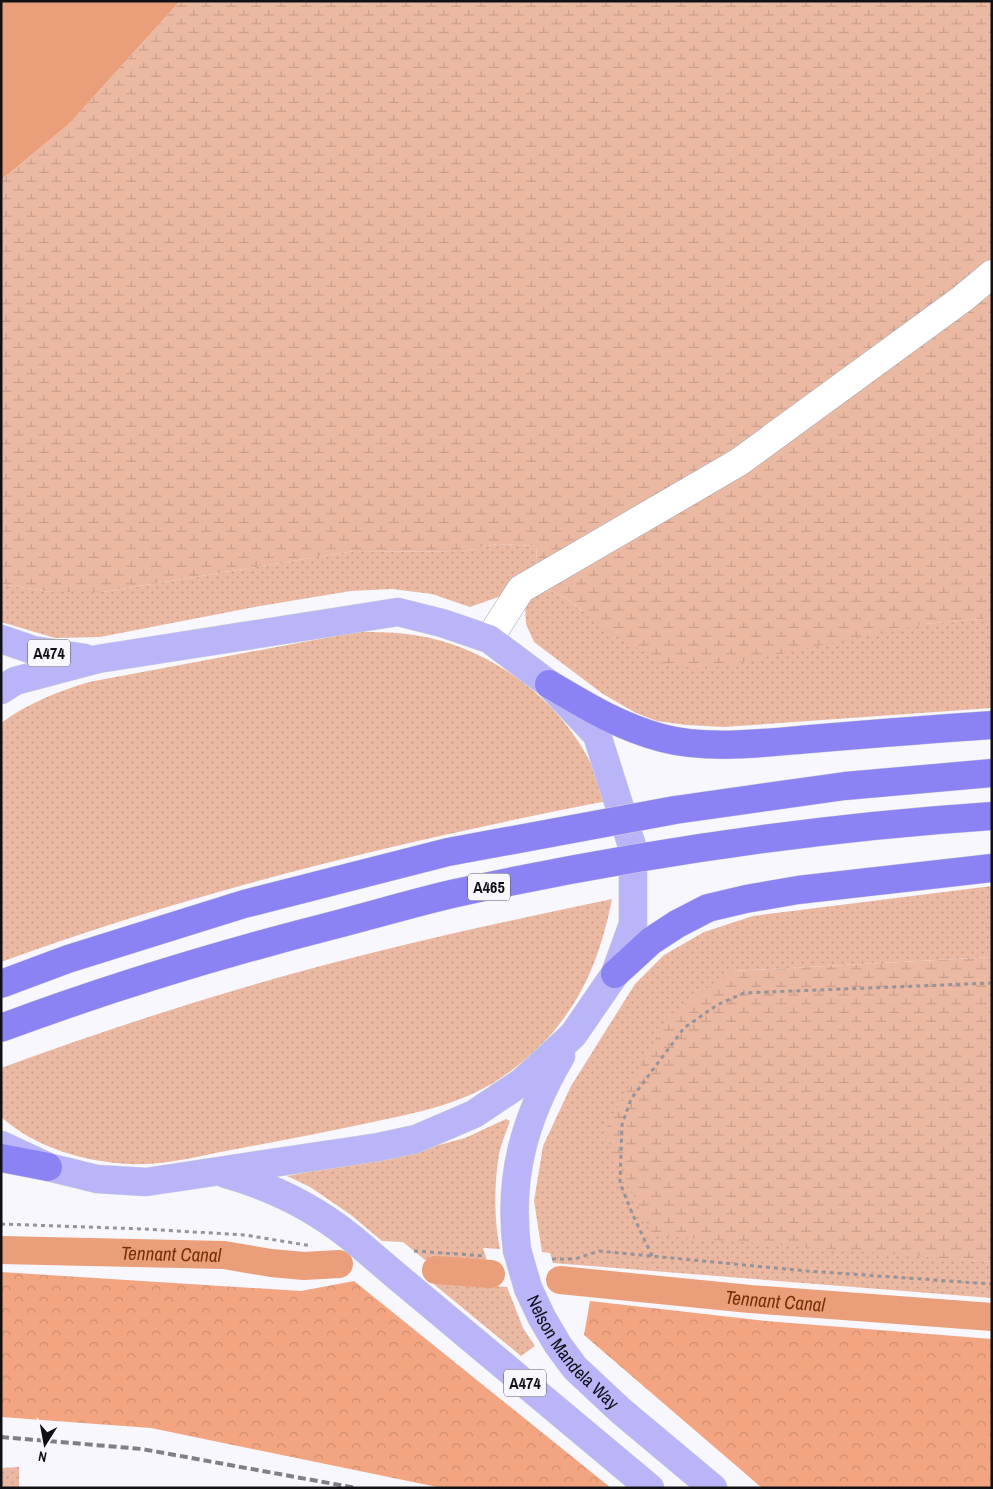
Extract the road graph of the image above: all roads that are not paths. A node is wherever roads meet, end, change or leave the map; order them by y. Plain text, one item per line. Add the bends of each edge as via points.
1 (992, 274) edge
2 (1, 639) edge
3 (489, 639) junction
4 (98, 659) junction
5 (549, 684) junction
6 (1, 690) edge
7 (992, 725) edge
8 (992, 773) edge
9 (992, 816) edge
10 (992, 868) edge
11 (615, 974) junction
12 (1, 984) edge
13 (1, 1028) edge
14 (573, 1035) junction
15 (1, 1144) edge
16 (1, 1158) edge
17 (48, 1166) junction
18 (218, 1172) junction
19 (650, 1488) edge
20 (713, 1488) edge

1 - 3 lane via 739,462 521,589
2 - 4 main road, A474 via 33,650
3 - 4 main road via 398,612
3 - 5 main road
4 - 6 main road via 15,681
5 - 7 highway via 597,714 662,738 688,743 773,742
5 - 11 main road via 597,735 633,849 633,924
8 - 12 highway, A465, bridge via 845,786 674,810 448,852 244,904 68,959
9 - 13 highway, A465, bridge via 822,832 686,851 454,894 262,944 81,999
10 - 11 highway via 798,890 708,908 651,941
11 - 14 main road
14 - 18 main road via 500,1098 474,1114 416,1139
14 - 20 main road, Nelson Mandela Way / A474, bridge via 546,1081 528,1123 519,1161 514,1227 528,1288 542,1318 575,1368
15 - 17 main road
16 - 17 highway
17 - 18 main road via 97,1179 146,1182
18 - 19 main road, A474, bridge via 268,1187 315,1211 353,1239

